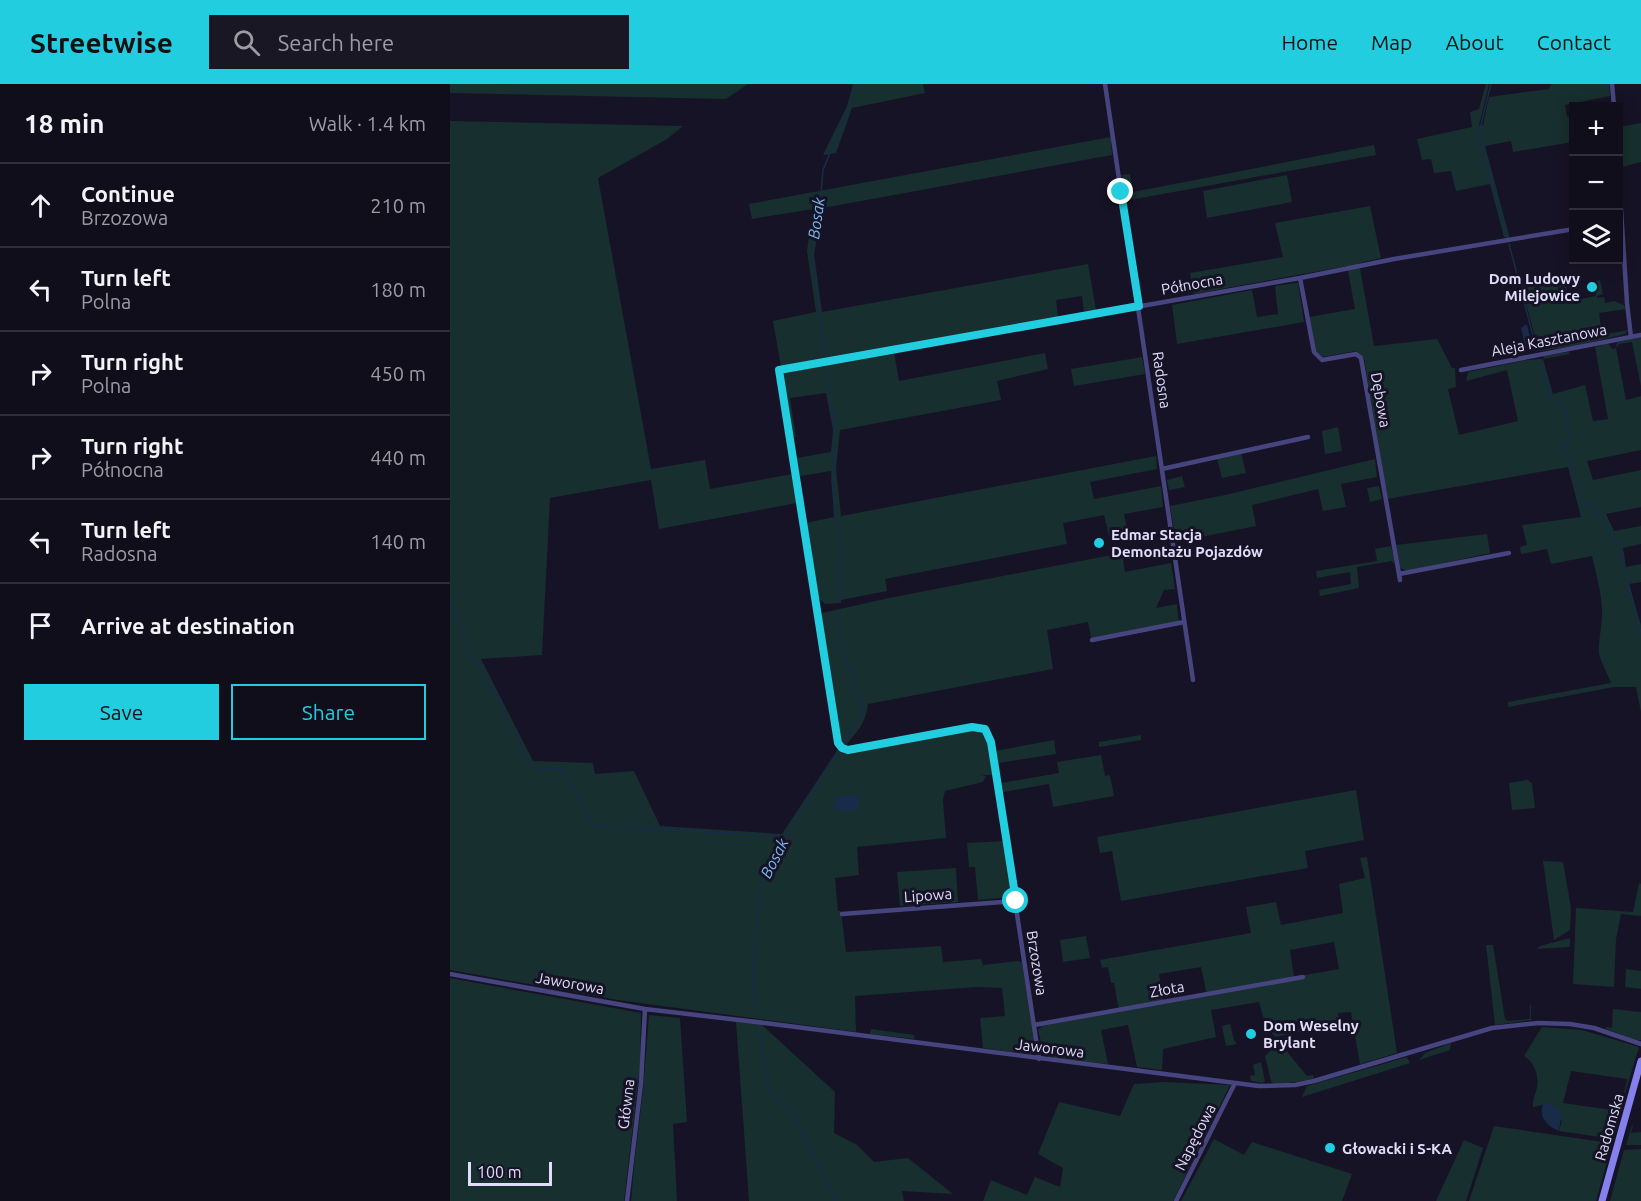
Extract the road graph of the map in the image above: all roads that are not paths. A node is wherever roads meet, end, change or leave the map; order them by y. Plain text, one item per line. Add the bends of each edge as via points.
1 (1105, 84) edge
2 (1612, 84) edge
3 (1614, 102) edge
4 (1569, 231) edge
5 (1623, 248) edge
6 (1300, 278) junction
7 (1139, 306) junction
8 (1641, 334) edge
9 (1631, 336) junction
10 (1461, 370) dead end
11 (1308, 437) dead end
12 (1162, 469) junction
13 (1509, 553) dead end
14 (1184, 622) junction
15 (1092, 640) dead end
16 (1193, 680) dead end
17 (985, 729) joint
18 (1016, 901) junction
19 (842, 914) dead end
20 (450, 974) edge
21 (1303, 978) dead end
22 (645, 1009) junction
23 (1034, 1025) junction
24 (1641, 1044) edge
25 (1039, 1059) junction
26 (1641, 1061) edge
27 (1235, 1083) junction
28 (627, 1201) edge
29 (1176, 1201) edge
30 (1602, 1201) edge

1 - 7 street, Radosna
2 - 3 street
4 - 6 street, Północna
5 - 9 street
6 - 7 street, Północna
6 - 13 street, Dębowa via 1314,352 1322,360 1356,354 1361,358 1399,577
7 - 12 street, Radosna
7 - 17 street, Północna via 779,370 838,743 848,750 972,727
8 - 9 street, Aleja Kasztanowa
9 - 10 street, Aleja Kasztanowa
11 - 12 street
12 - 14 street, Radosna
14 - 15 street
14 - 16 street, Radosna
17 - 18 street, Brzozowa via 991,742
18 - 19 street, Lipowa
18 - 23 street, Brzozowa
20 - 22 street, Jaworowa
21 - 23 street, Złota
22 - 25 street, Jaworowa
22 - 28 street, Główna
23 - 25 street, Brzozowa
24 - 27 street, Jaworowa via 1570,1023 1524,1024 1477,1031 1304,1083
25 - 27 street, Jaworowa
26 - 30 main road, Radomska
27 - 29 street, Napędowa

